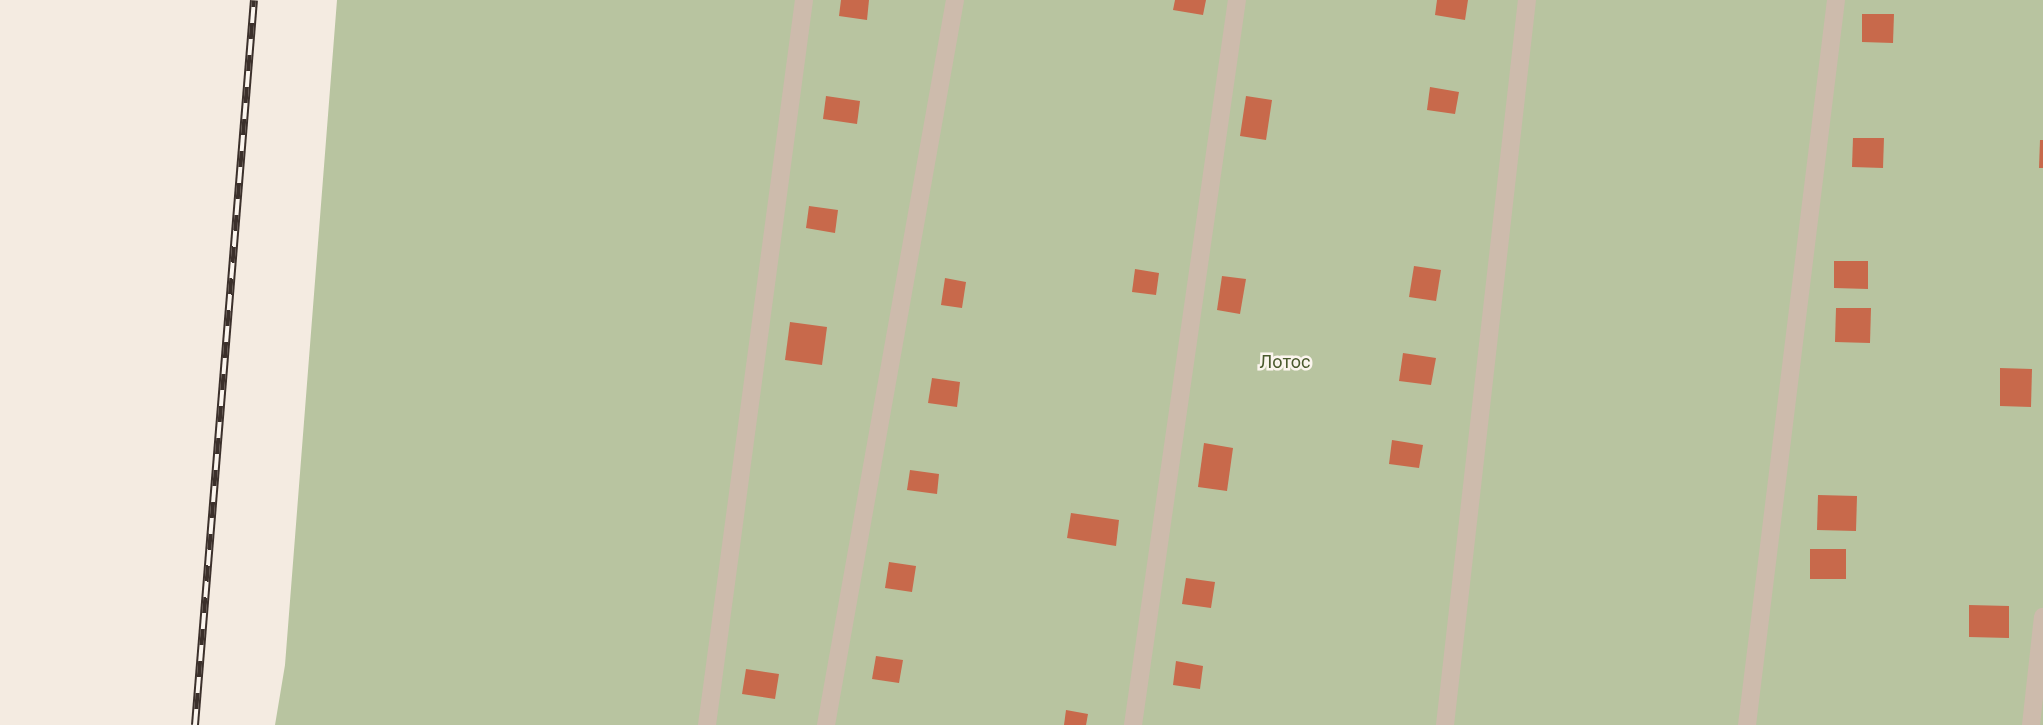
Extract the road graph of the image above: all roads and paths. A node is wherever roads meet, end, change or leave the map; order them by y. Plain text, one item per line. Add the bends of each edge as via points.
1 (804, 0) edge
2 (956, 0) edge
3 (1237, 0) edge
4 (1527, 0) edge
5 (1836, 0) edge
6 (2043, 617) edge
7 (707, 725) edge
8 (826, 725) edge
9 (1133, 725) edge
10 (1445, 725) edge
11 (1747, 725) edge
12 (2031, 725) edge

1 - 7 lane
2 - 8 lane
3 - 9 lane
4 - 10 lane
5 - 11 lane
6 - 12 lane

